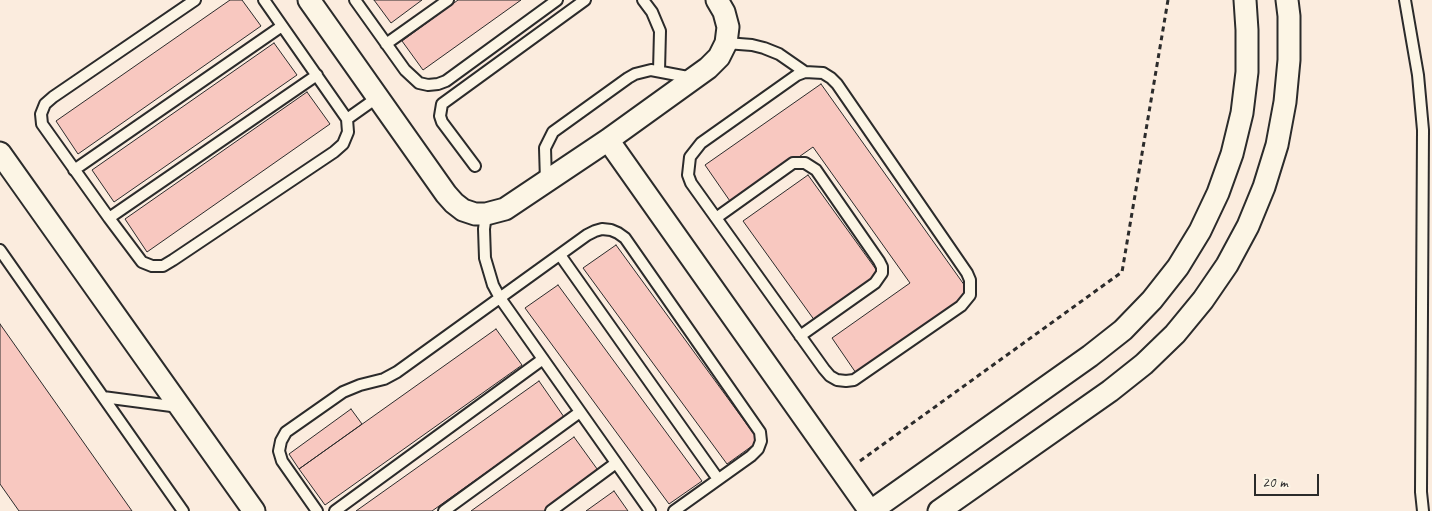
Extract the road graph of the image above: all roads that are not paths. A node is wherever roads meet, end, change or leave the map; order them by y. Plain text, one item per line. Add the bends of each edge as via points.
1 (195, 0) edge
2 (264, 0) edge
3 (310, 0) edge
4 (355, 0) edge
5 (448, 0) edge
6 (557, 0) edge
7 (585, 0) edge
8 (643, 0) edge
9 (717, 0) edge
10 (1244, 0) edge
11 (1287, 0) edge
12 (1405, 0) edge
13 (282, 26) junction
14 (726, 43) junction
15 (386, 44) junction
16 (659, 71) junction
17 (805, 72) junction
18 (317, 75) junction
19 (694, 78) junction
20 (378, 98) junction
21 (347, 119) junction
22 (608, 140) junction
23 (0, 153) edge
24 (475, 166) dead end
25 (74, 170) junction
26 (546, 182) junction
27 (486, 214) junction
28 (109, 218) junction
29 (716, 218) junction
30 (0, 250) edge
31 (560, 255) junction
32 (500, 298) junction
33 (800, 336) junction
34 (543, 359) junction
35 (103, 397) junction
36 (180, 407) junction
37 (580, 412) junction
38 (616, 463) junction
39 (718, 480) junction
40 (183, 511) edge
41 (254, 511) edge
42 (317, 511) edge
43 (334, 511) edge
44 (444, 511) edge
45 (551, 511) edge
46 (650, 511) edge
47 (674, 511) edge
48 (871, 511) edge
49 (939, 511) edge
50 (1422, 511) edge

1 - 25 lane via 45,104 40,114 42,124
2 - 13 lane
3 - 20 street
4 - 15 lane
5 - 15 lane
6 - 15 lane via 438,84 419,83 411,77
7 - 24 lane via 442,104 442,122
8 - 16 lane via 660,30
9 - 14 street via 728,27
10 - 48 street via 1247,72 1232,154 1200,231 1178,267 1146,306 1090,356
11 - 49 street via 1289,60 1277,145 1248,226 1203,300 1144,364
12 - 50 lane via 1418,75 1423,130
13 - 18 lane
13 - 25 lane
14 - 17 lane via 764,48
14 - 19 street via 719,57
16 - 19 lane
16 - 26 lane via 643,71 628,78 553,132 545,148
17 - 29 lane via 694,149 688,175
17 - 33 lane via 823,74 837,84 967,274 971,287 961,306 854,380 837,380 830,376
18 - 21 lane
18 - 28 lane
19 - 22 street
20 - 21 lane
20 - 27 street via 454,203 469,212
21 - 28 lane via 346,138 334,152 163,266 142,262
22 - 26 street
22 - 48 street
23 - 36 street
25 - 28 lane
26 - 27 street via 505,209
27 - 32 lane via 485,258
29 - 33 lane
29 - 33 lane via 793,163 811,166 821,178 879,261 882,273 875,283
30 - 35 lane
31 - 32 lane
31 - 39 lane
31 - 39 lane via 595,231 611,230 624,238 756,424 761,441 758,449
32 - 34 lane
32 - 42 lane via 397,372 343,392 286,432 279,451 282,460
34 - 37 lane
34 - 43 lane
35 - 36 lane
35 - 40 lane
36 - 41 street
37 - 38 lane
37 - 44 lane
38 - 45 lane
38 - 46 lane
39 - 47 lane

